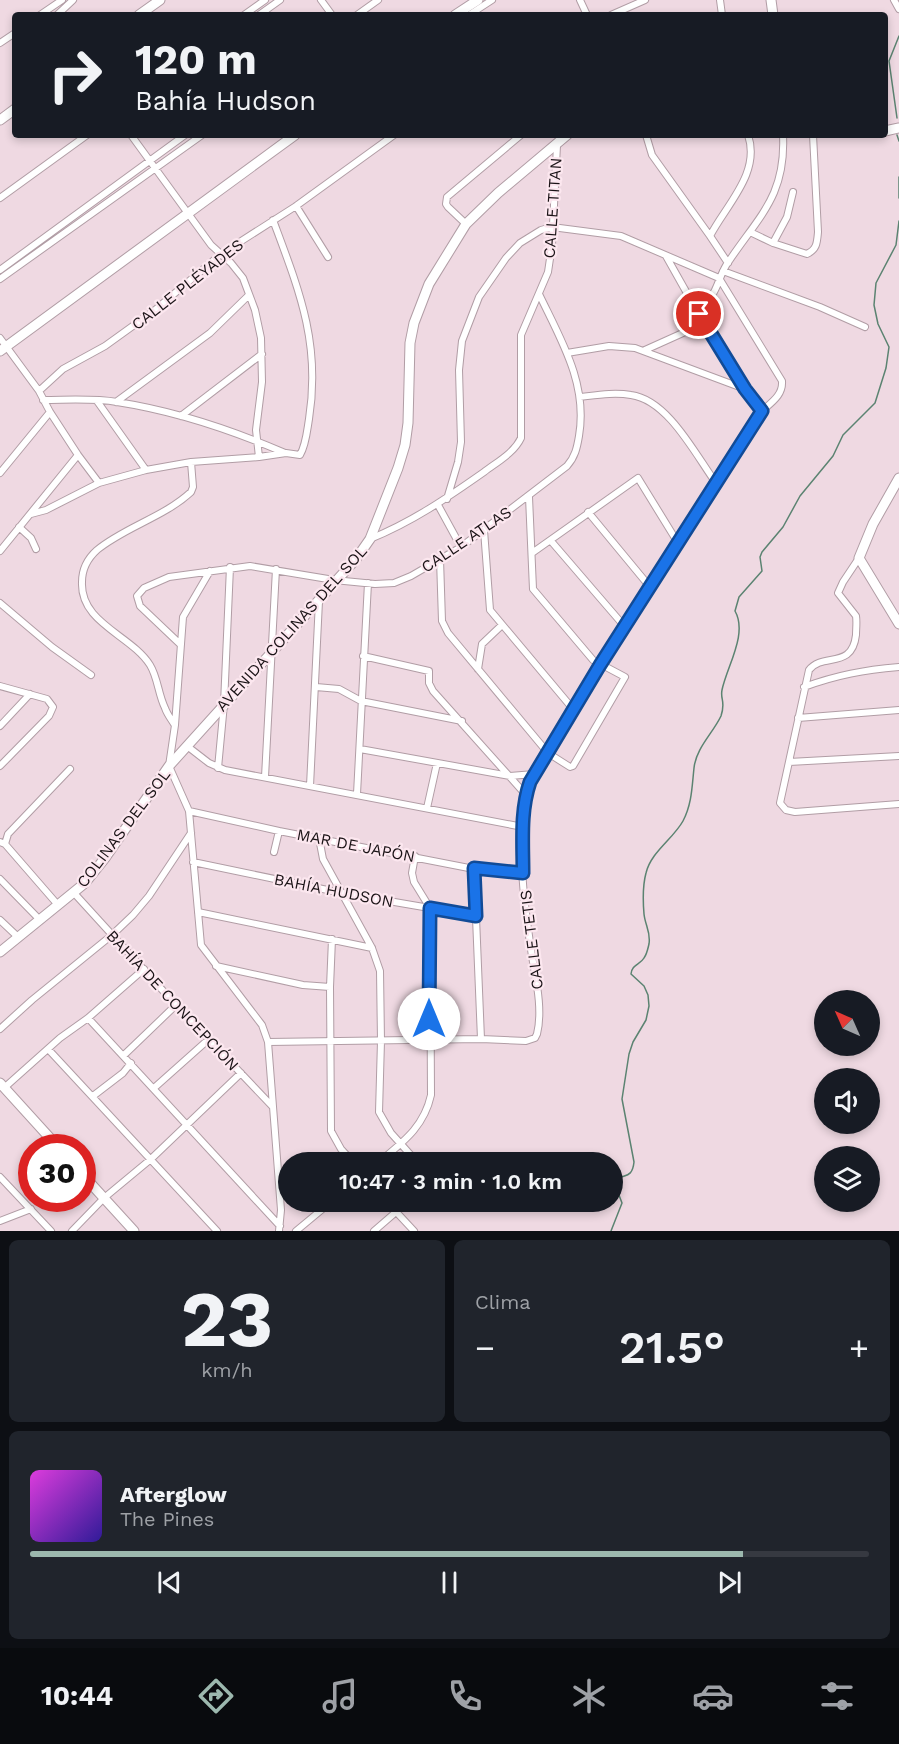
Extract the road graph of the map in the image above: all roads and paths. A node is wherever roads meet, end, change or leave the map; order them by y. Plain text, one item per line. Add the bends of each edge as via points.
1 (62, 0) edge
2 (73, 0) edge
3 (160, 0) edge
4 (265, 0) edge
5 (378, 0) edge
6 (478, 0) edge
7 (492, 0) edge
8 (645, 0) edge
9 (894, 0) edge
10 (278, 1) edge
11 (899, 9) edge
12 (147, 11) edge
13 (44, 12) edge
14 (60, 12) edge
15 (248, 12) edge
16 (263, 12) edge
17 (361, 12) edge
18 (460, 12) edge
19 (474, 12) edge
20 (618, 12) edge
21 (83, 138) edge
22 (133, 138) edge
23 (181, 138) edge
24 (198, 138) edge
25 (291, 138) edge
26 (390, 138) edge
27 (517, 138) edge
28 (564, 138) edge
29 (647, 138) edge
30 (748, 138) edge
31 (783, 138) edge
32 (813, 138) edge
33 (556, 145) junction
34 (149, 160) junction
35 (154, 168) junction
36 (793, 192) dead end
37 (0, 198) edge
38 (296, 206) junction
39 (188, 214) junction
40 (273, 220) junction
41 (466, 224) junction
42 (552, 227) junction
43 (750, 232) junction
44 (711, 234) junction
45 (773, 243) junction
46 (221, 254) junction
47 (666, 256) junction
48 (328, 257) dead end
49 (728, 263) junction
50 (0, 270) edge
51 (723, 271) junction
52 (718, 278) junction
53 (0, 279) edge
54 (540, 294) junction
55 (249, 295) junction
56 (699, 314) junction
57 (705, 323) junction
58 (865, 327) dead end
59 (0, 338) edge
60 (3, 349) edge
61 (645, 350) junction
62 (567, 353) junction
63 (262, 354) junction
64 (745, 389) junction
65 (39, 392) junction
66 (580, 397) junction
67 (43, 400) junction
68 (97, 401) junction
69 (116, 402) junction
70 (762, 411) junction
71 (50, 412) junction
72 (180, 416) junction
73 (257, 441) junction
74 (286, 453) junction
75 (78, 455) junction
76 (259, 457) junction
77 (190, 462) junction
78 (146, 470) junction
79 (0, 473) edge
80 (899, 478) edge
81 (99, 483) junction
82 (716, 483) junction
83 (529, 497) junction
84 (447, 499) junction
85 (438, 505) junction
86 (588, 512) junction
87 (31, 513) junction
88 (19, 527) junction
89 (484, 530) junction
90 (0, 537) edge
91 (370, 540) junction
92 (551, 541) junction
93 (7, 542) junction
94 (678, 543) junction
95 (461, 547) junction
96 (36, 549) dead end
97 (0, 551) edge
98 (532, 553) junction
99 (859, 558) junction
100 (440, 559) junction
101 (230, 567) junction
102 (276, 569) junction
103 (210, 571) junction
104 (334, 580) junction
105 (368, 583) junction
106 (650, 587) junction
107 (320, 598) junction
108 (0, 603) edge
109 (899, 624) edge
110 (502, 625) junction
111 (625, 627) junction
112 (180, 644) junction
113 (271, 650) junction
114 (363, 656) junction
115 (600, 665) junction
116 (899, 667) edge
117 (478, 669) junction
118 (91, 675) dead end
119 (0, 686) edge
120 (316, 687) junction
121 (804, 687) junction
122 (30, 694) junction
123 (361, 701) junction
124 (224, 704) junction
125 (573, 709) junction
126 (899, 710) edge
127 (798, 718) junction
128 (462, 722) junction
129 (175, 725) junction
130 (0, 726) edge
131 (187, 746) junction
132 (360, 749) junction
133 (548, 753) junction
134 (899, 756) edge
135 (789, 762) junction
136 (437, 763) junction
137 (0, 766) edge
138 (169, 766) junction
139 (219, 768) junction
140 (70, 769) dead end
141 (534, 774) junction
142 (510, 776) junction
143 (265, 777) junction
144 (310, 786) junction
145 (357, 794) junction
146 (526, 795) junction
147 (899, 804) edge
148 (427, 808) junction
149 (189, 811) junction
150 (523, 826) junction
151 (279, 831) junction
152 (192, 833) junction
153 (319, 838) junction
154 (2, 843) edge
155 (274, 852) dead end
156 (415, 856) junction
157 (193, 862) junction
158 (474, 868) junction
159 (523, 873) junction
160 (0, 879) edge
161 (74, 892) junction
162 (342, 892) junction
163 (58, 905) junction
164 (430, 908) junction
165 (198, 912) junction
166 (476, 916) junction
167 (0, 920) edge
168 (40, 921) junction
169 (112, 934) junction
170 (18, 938) junction
171 (332, 939) junction
172 (372, 948) junction
173 (0, 952) edge
174 (215, 966) junction
175 (144, 969) junction
176 (330, 987) junction
177 (176, 1005) junction
178 (88, 1018) junction
179 (0, 1029) edge
180 (209, 1039) junction
181 (481, 1039) junction
182 (332, 1041) junction
183 (381, 1041) junction
184 (429, 1041) junction
185 (268, 1042) junction
186 (48, 1049) junction
187 (124, 1055) junction
188 (131, 1064) junction
189 (241, 1073) junction
190 (2, 1085) edge
191 (154, 1088) junction
192 (93, 1096) junction
193 (273, 1106) junction
194 (188, 1124) junction
195 (46, 1134) edge
196 (401, 1145) junction
197 (344, 1152) edge
198 (392, 1152) edge
199 (408, 1152) edge
200 (151, 1159) junction
201 (0, 1177) edge
202 (96, 1189) edge
203 (18, 1196) edge
204 (104, 1198) junction
205 (23, 1212) edge
206 (34, 1212) edge
207 (319, 1212) edge
208 (396, 1212) joint
209 (0, 1221) edge
210 (280, 1228) edge
211 (51, 1231) edge
212 (72, 1231) edge
213 (134, 1231) edge
214 (217, 1231) edge
215 (296, 1231) edge
216 (374, 1231) edge
217 (414, 1231) edge

1 - 13 street
2 - 14 street
3 - 12 street
4 - 15 street
5 - 17 street
6 - 18 street
7 - 19 street
8 - 20 street
9 - 11 street
10 - 16 street
21 - 37 street
22 - 34 street
23 - 34 street
24 - 35 street
25 - 39 street
26 - 38 street, CALLE PLÉYADES
27 - 41 street via 447,197 448,207
28 - 33 street, AVENIDA COLINAS DEL SOL
29 - 44 street via 652,155
30 - 44 street via 751,155 746,179
31 - 43 street via 778,184
32 - 45 street via 817,243 807,254
33 - 41 street, AVENIDA COLINAS DEL SOL
33 - 42 street, CALLE TITAN
34 - 35 street
34 - 50 street
35 - 39 street
35 - 53 street
36 - 45 street via 787,217
38 - 40 street, CALLE PLÉYADES
38 - 48 street
39 - 46 street
39 - 60 street
40 - 46 street, CALLE PLÉYADES
40 - 74 street via 304,308 313,358 312,400 303,451 299,456
41 - 91 street, AVENIDA COLINAS DEL SOL via 429,285 414,323 405,445
42 - 47 street via 621,236
42 - 54 street, CALLE TITAN via 548,272
42 - 84 street via 528,237 506,258 479,297 470,319 462,341 459,370 461,442
43 - 45 street
43 - 49 street
44 - 49 street
46 - 55 street via 238,271
46 - 65 street, CALLE PLÉYADES via 155,310 105,346 63,369
47 - 52 street
47 - 56 street
49 - 51 street
51 - 52 street
51 - 58 street
52 - 56 street
52 - 70 street, CALLE TETIS via 782,381 777,398
54 - 62 street, CALLE ATLAS
54 - 84 street, CALLE TITAN via 521,335 518,445
55 - 63 street via 260,326
55 - 69 street via 210,333
56 - 57 street
57 - 61 street
57 - 64 street
59 - 60 street
60 - 65 street
61 - 62 street via 609,346
61 - 64 street
62 - 66 street, CALLE ATLAS
63 - 72 street
63 - 73 street
64 - 70 street
65 - 67 street
66 - 82 street via 622,394 655,403
66 - 83 street, CALLE ATLAS via 574,459
67 - 68 street
67 - 71 street
68 - 69 street
68 - 78 street
69 - 72 street
70 - 82 street, CALLE TETIS
71 - 75 street
71 - 79 street
72 - 73 street
73 - 74 street
73 - 76 street
74 - 76 street
75 - 81 street
75 - 87 street
76 - 77 street
77 - 78 street
77 - 129 street via 191,492 96,551 87,561 81,585 89,607 101,621 149,664 164,708
78 - 81 street
80 - 99 street
81 - 87 street via 46,510
82 - 94 street, CALLE TETIS
83 - 89 street, CALLE ATLAS
83 - 98 street
84 - 85 street
85 - 91 street
85 - 95 street
86 - 92 street
86 - 94 street via 638,478
86 - 106 street
87 - 88 street
88 - 93 street
88 - 96 street
89 - 95 street, CALLE ATLAS
89 - 110 street via 489,604
90 - 93 street
91 - 104 street, AVENIDA COLINAS DEL SOL
92 - 98 street
92 - 111 street
93 - 97 street
94 - 106 street, CALLE TETIS
95 - 100 street, CALLE ATLAS
98 - 115 street via 533,589
99 - 109 street
99 - 121 street via 838,593 856,616 855,644 845,656 811,666
100 - 105 street, CALLE ATLAS via 394,583
100 - 117 street via 442,621
101 - 102 street, CALLE ATLAS
101 - 103 street, CALLE ATLAS
101 - 124 street
102 - 104 street, CALLE ATLAS
102 - 113 street
103 - 112 street via 183,617
103 - 112 street, CALLE ATLAS via 169,577 144,588 137,596 140,606
104 - 105 street, CALLE ATLAS
104 - 107 street, AVENIDA COLINAS DEL SOL
105 - 114 street
106 - 111 street, CALLE TETIS
107 - 113 street, AVENIDA COLINAS DEL SOL
107 - 120 street
108 - 118 street
110 - 117 street via 482,644
110 - 125 street
111 - 115 street, CALLE TETIS
112 - 129 street
113 - 124 street, AVENIDA COLINAS DEL SOL
113 - 143 street
114 - 123 street
114 - 128 street via 429,671 430,687
115 - 125 street, CALLE TETIS
115 - 133 street via 625,678 572,767
116 - 121 street via 861,670
117 - 133 street
119 - 122 street
120 - 123 street via 339,689
120 - 144 street
121 - 127 street
122 - 130 street
122 - 137 street via 47,699 53,707 49,716
123 - 128 street
123 - 132 street
124 - 131 street, AVENIDA COLINAS DEL SOL
124 - 139 street
125 - 133 street, CALLE TETIS
126 - 127 street
127 - 135 street
128 - 142 street
129 - 138 street
131 - 138 street, COLINAS DEL SOL
131 - 139 street
132 - 136 street
132 - 145 street
133 - 141 street, CALLE TETIS
134 - 135 street
135 - 147 street via 779,799 789,812
136 - 142 street
136 - 148 street
138 - 149 street
138 - 161 street, COLINAS DEL SOL via 105,858
139 - 143 street
140 - 154 street
141 - 142 street
141 - 146 street, CALLE TETIS
142 - 146 street
143 - 144 street
144 - 145 street
145 - 148 street
146 - 150 street, CALLE TETIS
148 - 150 street
149 - 151 street, MAR DE JAPÓN
149 - 152 street
150 - 159 street, CALLE TETIS
151 - 153 street, MAR DE JAPÓN
151 - 155 street
152 - 157 street
152 - 169 street via 149,896
153 - 156 street, MAR DE JAPÓN
153 - 162 street via 323,859
154 - 163 street
156 - 158 street, MAR DE JAPÓN
156 - 164 street via 414,882
157 - 162 street, BAHÍA HUDSON
157 - 165 street
158 - 159 street, MAR DE JAPÓN
158 - 166 street
159 - 181 street, CALLE TETIS via 538,1030 531,1041
160 - 168 street
161 - 163 street, COLINAS DEL SOL
161 - 169 street, BAHÍA DE CONCEPCIÓN
162 - 164 street, BAHÍA HUDSON
162 - 172 street
163 - 168 street, COLINAS DEL SOL
164 - 166 street, BAHÍA HUDSON
164 - 184 street
165 - 171 street
165 - 174 street via 201,945
166 - 181 street
167 - 170 street
168 - 170 street, COLINAS DEL SOL
169 - 175 street, BAHÍA DE CONCEPCIÓN
169 - 179 street
170 - 173 street, COLINAS DEL SOL
171 - 172 street
171 - 176 street
172 - 183 street via 381,981
174 - 176 street
174 - 185 street via 262,1025
175 - 177 street, BAHÍA DE CONCEPCIÓN
175 - 178 street
176 - 182 street
177 - 180 street, BAHÍA DE CONCEPCIÓN
177 - 187 street
178 - 186 street
178 - 187 street
180 - 189 street, BAHÍA DE CONCEPCIÓN
180 - 191 street
181 - 184 street
182 - 183 street
182 - 185 street
182 - 197 street via 331,1131
183 - 184 street
183 - 196 street via 379,1112
184 - 196 street via 429,1106 420,1125
185 - 193 street
186 - 190 street
186 - 192 street
187 - 188 street
188 - 191 street
188 - 192 street
189 - 193 street, BAHÍA DE CONCEPCIÓN
189 - 194 street
190 - 195 street
191 - 194 street
192 - 200 street
193 - 210 street
194 - 200 street
194 - 210 street
196 - 198 street
196 - 199 street
200 - 204 street
200 - 214 street
201 - 203 street
202 - 204 street
204 - 212 street
204 - 213 street
205 - 209 street
206 - 211 street
207 - 215 street
208 - 216 street
208 - 217 street

